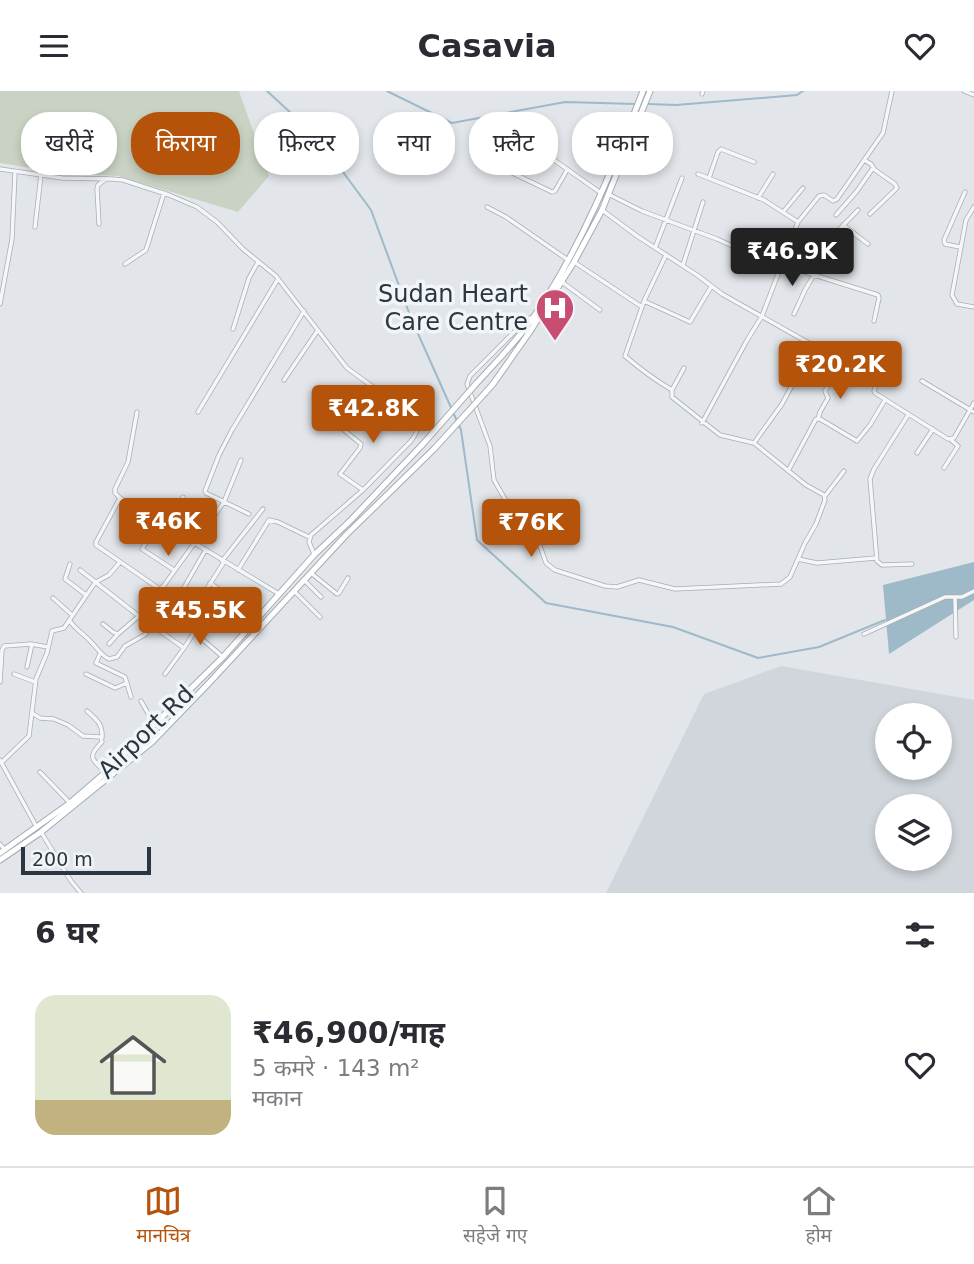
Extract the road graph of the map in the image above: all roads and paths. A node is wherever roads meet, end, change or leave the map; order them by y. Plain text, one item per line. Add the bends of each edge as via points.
1 (643, 91) edge
2 (650, 91) edge
3 (892, 91) edge
4 (964, 91) edge
5 (974, 95) edge
6 (637, 112) edge
7 (639, 112) edge
8 (864, 160) junction
9 (754, 162) dead end
10 (558, 163) edge
11 (873, 168) junction
12 (0, 169) edge
13 (567, 170) junction
14 (15, 172) junction
15 (21, 173) edge
16 (698, 174) dead end
17 (773, 174) dead end
18 (41, 175) joint
19 (515, 175) edge
20 (609, 175) edge
21 (615, 175) edge
22 (682, 178) dead end
23 (709, 178) junction
24 (106, 179) junction
25 (803, 188) dead end
26 (965, 192) dead end
27 (164, 193) junction
28 (601, 193) junction
29 (608, 194) junction
30 (758, 198) junction
31 (703, 202) dead end
32 (488, 207) dead end
33 (974, 207) edge
34 (601, 210) junction
35 (858, 210) dead end
36 (783, 212) junction
37 (836, 215) dead end
38 (870, 215) dead end
39 (666, 221) junction
40 (798, 222) junction
41 (99, 224) dead end
42 (843, 225) junction
43 (35, 227) dead end
44 (694, 231) junction
45 (868, 244) dead end
46 (961, 247) junction
47 (656, 248) junction
48 (666, 255) junction
49 (571, 261) junction
50 (258, 262) junction
51 (125, 264) dead end
52 (683, 265) junction
53 (782, 265) junction
54 (814, 275) junction
55 (278, 279) junction
56 (562, 282) junction
57 (711, 286) junction
58 (644, 301) junction
59 (0, 304) edge
60 (642, 307) junction
61 (974, 307) edge
62 (600, 310) dead end
63 (304, 311) junction
64 (794, 314) dead end
65 (534, 316) junction
66 (762, 316) junction
67 (874, 321) dead end
68 (233, 329) dead end
69 (318, 330) junction
70 (814, 346) junction
71 (850, 346) dead end
72 (684, 368) dead end
73 (866, 368) dead end
74 (835, 374) dead end
75 (284, 380) dead end
76 (922, 381) dead end
77 (672, 390) junction
78 (885, 400) junction
79 (974, 404) edge
80 (972, 411) edge
81 (137, 412) dead end
82 (198, 412) dead end
83 (908, 415) junction
84 (818, 419) junction
85 (334, 422) dead end
86 (702, 423) junction
87 (933, 429) junction
88 (950, 439) junction
89 (754, 443) junction
90 (917, 453) dead end
91 (241, 460) dead end
92 (944, 468) dead end
93 (788, 471) junction
94 (844, 471) dead end
95 (363, 490) junction
96 (825, 496) junction
97 (120, 498) junction
98 (183, 498) dead end
99 (224, 502) junction
100 (263, 509) dead end
101 (249, 514) dead end
102 (159, 521) junction
103 (166, 526) junction
104 (310, 537) junction
105 (194, 543) junction
106 (205, 550) junction
107 (314, 555) junction
108 (876, 558) junction
109 (798, 559) junction
110 (223, 561) junction
111 (120, 562) junction
112 (70, 563) dead end
113 (912, 564) dead end
114 (174, 570) junction
115 (238, 570) junction
116 (80, 571) dead end
117 (311, 573) junction
118 (348, 578) dead end
119 (304, 580) junction
120 (96, 582) junction
121 (210, 583) junction
122 (162, 588) junction
123 (294, 591) junction
124 (974, 591) edge
125 (279, 594) junction
126 (86, 595) junction
127 (179, 597) junction
128 (321, 597) dead end
129 (955, 597) junction
130 (52, 598) dead end
131 (212, 605) junction
132 (243, 606) junction
133 (72, 615) junction
134 (139, 617) junction
135 (259, 617) junction
136 (320, 617) dead end
137 (234, 619) junction
138 (69, 620) junction
139 (103, 624) dead end
140 (248, 629) junction
141 (158, 630) junction
142 (195, 632) junction
143 (118, 633) junction
144 (146, 634) dead end
145 (864, 634) dead end
146 (956, 637) dead end
147 (32, 644) junction
148 (109, 644) dead end
149 (2, 646) edge
150 (49, 647) junction
151 (184, 648) junction
152 (100, 654) junction
153 (223, 657) junction
154 (27, 667) dead end
155 (14, 674) dead end
156 (86, 674) dead end
157 (165, 674) dead end
158 (0, 682) edge
159 (35, 683) junction
160 (127, 683) junction
161 (131, 697) dead end
162 (141, 701) dead end
163 (88, 711) dead end
164 (32, 713) junction
165 (154, 725) junction
166 (102, 738) junction
167 (1, 762) edge
168 (40, 772) dead end
169 (106, 772) junction
170 (69, 803) junction
171 (39, 830) junction
172 (2, 849) edge
173 (0, 860) edge
174 (81, 893) edge

1 - 6 main road, Airport Rd
2 - 7 main road
3 - 8 street via 885,127
4 - 5 street
8 - 11 street
8 - 40 street via 838,199 819,196
9 - 23 street via 721,149
10 - 13 street
11 - 37 street
11 - 38 street via 897,188
12 - 14 street
13 - 19 street via 552,193
13 - 28 street
14 - 15 street
14 - 59 street via 11,246
16 - 23 street
17 - 30 street
18 - 24 street
18 - 43 street
20 - 28 main road, Airport Rd
21 - 29 main road
22 - 39 street
23 - 30 street
24 - 27 street
24 - 41 street via 97,187
25 - 36 street
26 - 46 street via 944,240
27 - 50 street via 205,212
27 - 51 street via 146,250
28 - 49 main road, Airport Rd
29 - 34 main road
29 - 39 street
30 - 36 street
31 - 44 street
32 - 49 street
33 - 46 street via 966,220
34 - 47 street
34 - 49 main road
35 - 42 street
36 - 40 street
39 - 44 street
39 - 47 street
40 - 53 street
42 - 45 street
42 - 54 street via 827,244
44 - 52 street
44 - 53 street
46 - 61 street via 953,298
47 - 48 street
48 - 52 street
48 - 58 street
49 - 56 main road
49 - 60 street
49 - 65 main road, Airport Rd
50 - 55 street
50 - 68 street
52 - 57 street
53 - 54 street
53 - 66 street
54 - 64 street
54 - 67 street via 878,295
55 - 63 street
55 - 82 street
56 - 62 street
56 - 117 main road, bridge via 493,384
57 - 58 street via 690,323
57 - 66 street
58 - 60 street
60 - 77 street via 625,356
63 - 69 street
63 - 99 street via 219,455 205,492
65 - 107 main road, Airport Rd, bridge via 422,445
65 - 109 street via 521,324 467,384 490,446 494,480 506,501 535,532 550,568 606,586 639,580 681,589 781,584 790,577
66 - 70 street
66 - 86 street
69 - 75 street
69 - 95 street via 347,368 417,422 415,436
70 - 71 street
70 - 89 street
72 - 77 street
73 - 78 street via 878,375 874,392
74 - 84 street
76 - 80 street
77 - 86 street via 672,397
78 - 83 street
78 - 84 street via 857,441
79 - 80 street
80 - 88 street
81 - 97 street via 128,462 115,489
83 - 87 street
83 - 108 street via 870,479
84 - 93 street
85 - 95 street via 361,444 340,474
86 - 89 street via 720,435
87 - 88 street
87 - 90 street
88 - 92 street via 958,447
89 - 93 street
91 - 99 street
93 - 96 street
94 - 96 street
95 - 104 street
96 - 109 street
97 - 102 street
97 - 111 street via 95,543
98 - 103 street
99 - 101 street
99 - 105 street
100 - 110 street
102 - 103 street
102 - 114 street via 142,549
103 - 105 street
104 - 107 street
104 - 115 street via 270,520
105 - 106 street
105 - 114 street
106 - 110 street
106 - 127 street
107 - 125 main road, Airport Rd
108 - 109 street via 817,563
108 - 113 street via 882,565
110 - 115 street
110 - 121 street
111 - 120 street
111 - 122 street
112 - 126 street via 65,579
114 - 122 street
115 - 125 street
116 - 120 street
117 - 118 street via 337,594
117 - 119 main road
119 - 123 main road
119 - 128 street
120 - 126 street
120 - 134 street
121 - 131 street via 202,597
121 - 132 street
122 - 127 street
122 - 134 street
123 - 136 street
123 - 171 main road via 152,742
124 - 129 street
125 - 135 main road, Airport Rd
126 - 133 street
127 - 141 street
129 - 145 street
129 - 146 street
130 - 133 street
131 - 137 street
131 - 142 street
132 - 135 street
132 - 137 street
133 - 138 street
134 - 141 street
134 - 143 street
135 - 140 main road, Airport Rd
137 - 140 street
138 - 150 street via 63,629 52,631
138 - 152 street
139 - 143 street
140 - 153 main road, Airport Rd
141 - 151 street
142 - 151 street
142 - 153 street
143 - 148 street
144 - 152 street via 114,658
147 - 149 street
147 - 150 street
147 - 154 street
149 - 158 street
150 - 159 street
151 - 157 street
152 - 160 street via 96,663 124,676
153 - 165 main road, Airport Rd
155 - 159 street
156 - 160 street via 114,688
159 - 164 street
160 - 161 street
162 - 165 street
163 - 166 street via 100,723
164 - 166 street via 68,725 83,736
164 - 167 street via 29,736
165 - 169 main road, Airport Rd
166 - 169 street via 92,755
167 - 171 street
168 - 170 street
169 - 170 main road, Airport Rd
170 - 171 main road, Airport Rd
171 - 172 main road, Airport Rd
171 - 173 main road
171 - 174 street

